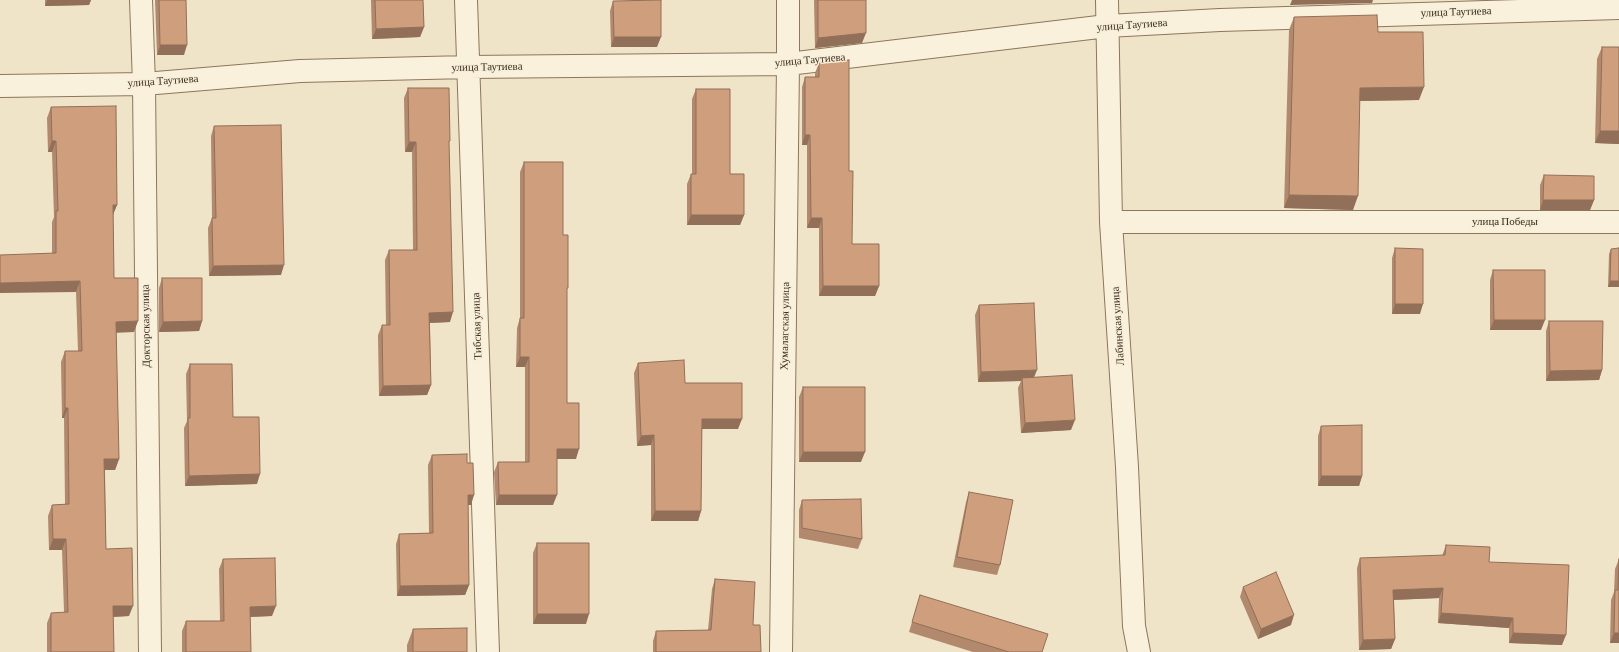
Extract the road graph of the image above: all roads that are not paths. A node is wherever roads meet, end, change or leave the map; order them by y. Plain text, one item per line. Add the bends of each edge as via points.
1 (141, 0) edge
2 (466, 0) edge
3 (788, 0) edge
4 (1107, 0) edge
5 (1589, 4) edge
6 (1619, 8) edge
7 (1107, 26) junction
8 (788, 64) junction
9 (468, 66) junction
10 (144, 84) junction
11 (0, 86) edge
12 (1111, 222) junction
13 (1619, 222) edge
14 (150, 652) edge
15 (488, 652) edge
16 (781, 652) edge
17 (1139, 652) edge

1 - 10 street, Докторская улица
2 - 9 street, Тибская улица
3 - 8 street, Хумалагская улица
4 - 7 street, Лабинская улица
5 - 6 street, улица Таутиева
5 - 7 street, улица Таутиева
7 - 8 street, улица Таутиева
7 - 12 street, Лабинская улица
8 - 9 street, улица Таутиева
8 - 16 street, Хумалагская улица
9 - 10 street, улица Таутиева via 300,71
9 - 15 street, Тибская улица
10 - 11 street, улица Таутиева
10 - 14 street, Докторская улица
12 - 13 street, улица Победы
12 - 17 street, Лабинская улица via 1127,467 1134,626

